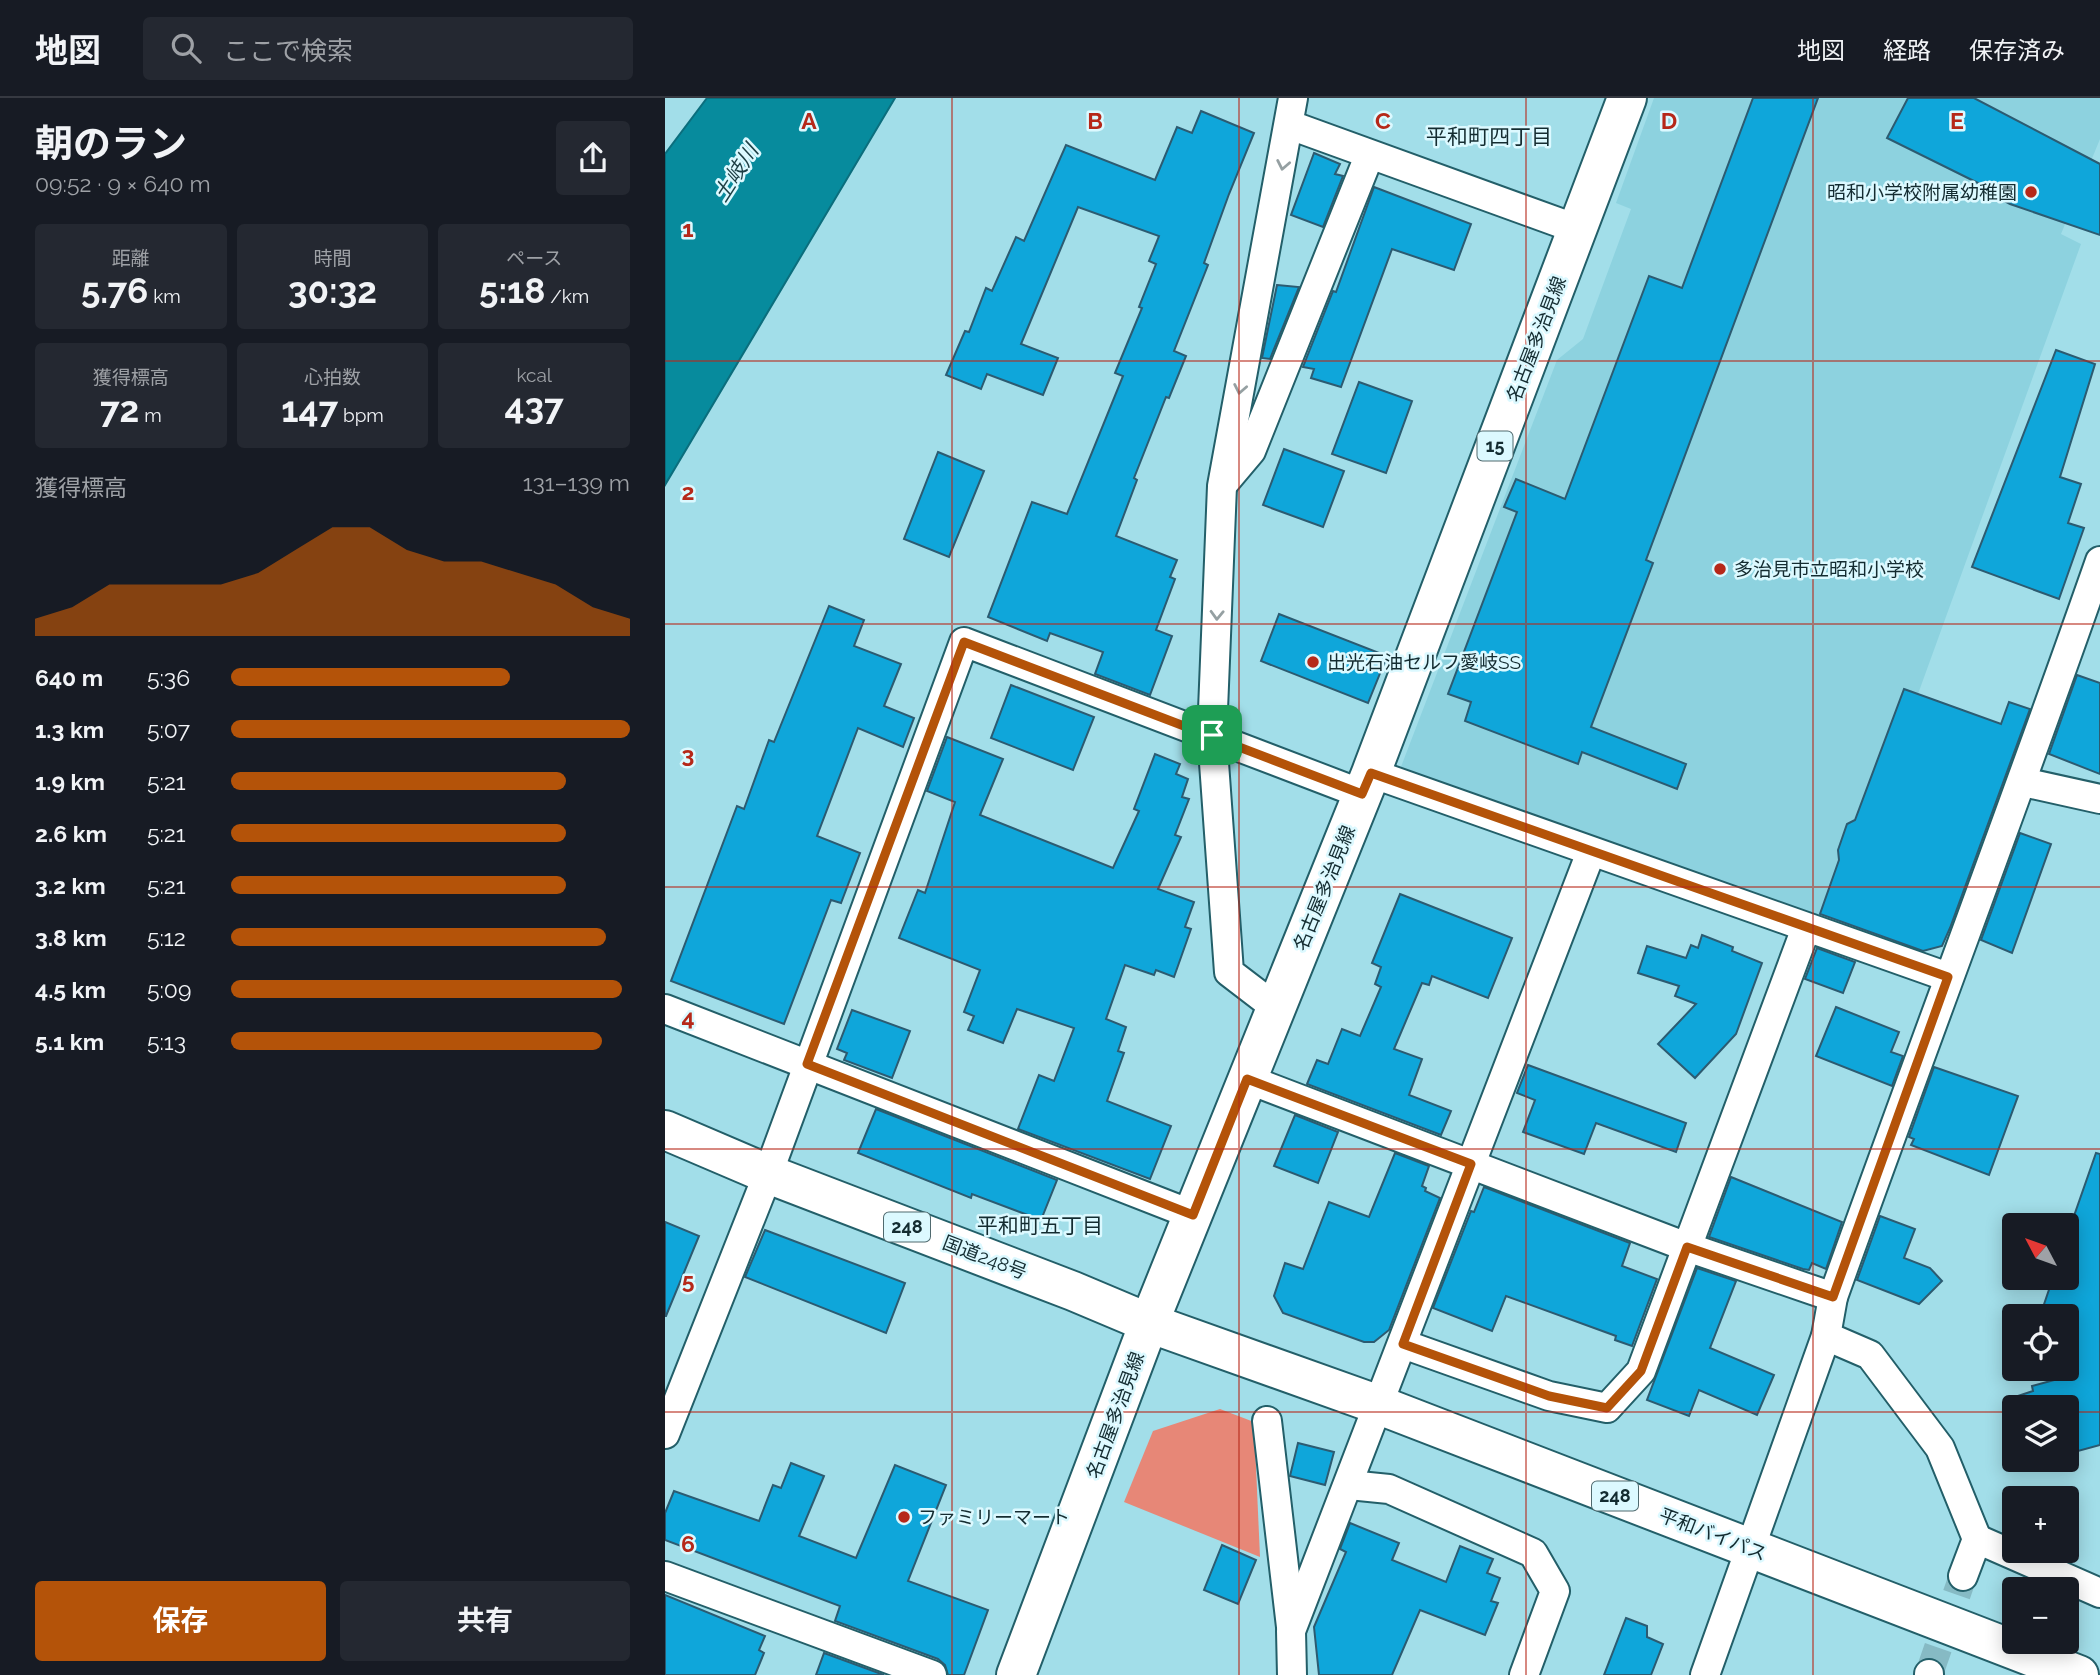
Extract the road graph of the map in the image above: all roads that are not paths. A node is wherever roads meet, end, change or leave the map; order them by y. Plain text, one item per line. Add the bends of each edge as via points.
1 (1627, 98) edge
2 (1292, 112) edge
3 (1369, 156) junction
4 (1577, 229) junction
5 (1222, 486) junction
6 (2100, 561) edge
7 (1212, 735) junction
8 (2022, 782) junction
9 (1367, 783) junction
10 (2100, 799) edge
11 (1591, 852) junction
12 (1806, 928) junction
13 (1948, 977) junction
14 (1276, 1008) junction
15 (665, 1009) edge
16 (807, 1064) junction
17 (1247, 1079) junction
18 (665, 1130) edge
19 (1471, 1164) junction
20 (768, 1174) junction
21 (1193, 1215) junction
22 (1687, 1247) junction
23 (1833, 1297) junction
24 (1149, 1323) junction
25 (1826, 1336) junction
26 (1403, 1344) junction
27 (1380, 1405) junction
28 (1267, 1421) dead end
29 (665, 1434) edge
30 (1349, 1485) junction
31 (1977, 1538) junction
32 (1749, 1548) junction
33 (665, 1576) edge
34 (1963, 1576) tunnel mouth
35 (2100, 1593) edge
36 (1291, 1632) junction
37 (932, 1675) edge
38 (1016, 1675) edge
39 (1292, 1675) edge
40 (1524, 1675) edge
41 (1705, 1675) edge
42 (2079, 1675) edge

1 - 4 main road, 名古屋多治見線 / 15
2 - 3 street
2 -> 5 street
3 - 4 street
3 - 5 street via 1251,451
4 - 9 main road, 名古屋多治見線 / 15
5 -> 7 street
6 - 8 street
7 - 9 street
7 - 14 street via 1229,972
7 - 16 street via 964,642
8 - 10 street
8 - 13 street
9 - 11 street
9 - 14 main road, 名古屋多治見線 / 15
11 - 12 street
11 - 19 street
12 - 13 street
12 - 22 street
13 - 23 street
14 - 17 main road, 名古屋多治見線 / 15
15 - 16 street
16 - 20 street
16 - 21 street
17 - 19 street
17 - 21 main road, 名古屋多治見線 / 15
18 - 20 main road, 国道248号 / 248
19 - 22 street
19 - 26 street
20 - 24 main road, 国道248号 / 248
20 - 29 street
21 - 24 main road, 名古屋多治見線 / 15
22 - 23 street
22 - 26 street via 1641,1371 1607,1408 1549,1396
23 - 25 street
24 - 27 main road, 平和バイパス / 248
24 - 38 main road, 名古屋多治見線 / 15
25 - 31 street via 1870,1356 1940,1448
25 - 32 street
26 - 27 street
27 - 30 street
27 - 32 main road, 平和バイパス / 248
28 - 36 street
30 - 36 street
30 - 40 street via 1388,1489 1533,1553 1555,1591
31 - 34 street
31 - 35 street
32 - 41 street
32 - 42 main road, 平和バイパス / 248
33 - 37 street
36 - 39 street

